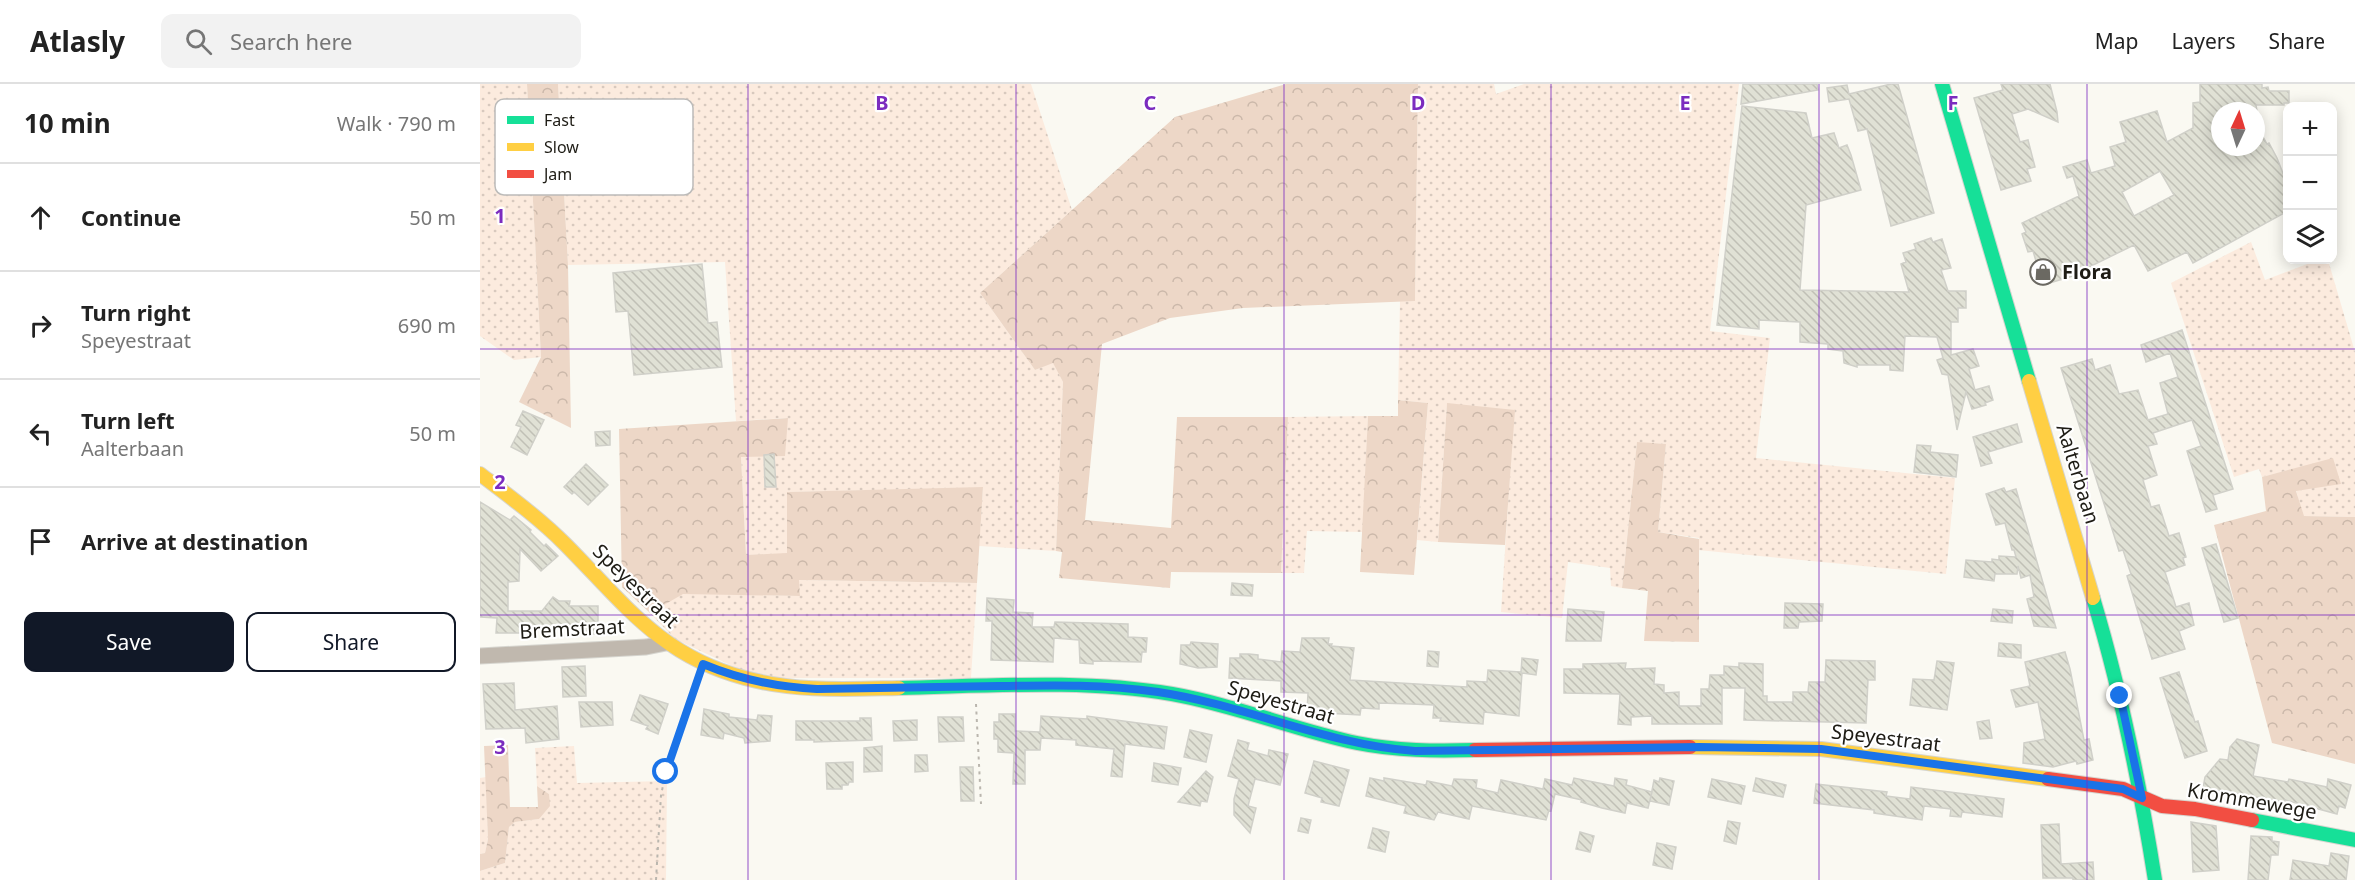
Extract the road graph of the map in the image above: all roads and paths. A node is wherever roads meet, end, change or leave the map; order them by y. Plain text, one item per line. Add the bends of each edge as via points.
1 (1942, 84) edge
2 (480, 474) edge
3 (666, 643) junction
4 (480, 656) edge
5 (703, 664) junction
6 (975, 687) junction
7 (2142, 798) junction
8 (981, 804) dead end
9 (2355, 840) edge
10 (656, 880) edge
11 (2155, 880) edge

1 - 7 street, Aalterbaan via 2095,598
2 - 3 street, Speyestraat via 538,519 639,622
3 - 4 street, Bremstraat
3 - 5 street, Speyestraat
5 - 6 street, Speyestraat via 785,688
5 - 10 path via 666,772
6 - 7 street, Speyestraat via 1084,685 1190,697 1390,749 1821,749 2123,789
6 - 8 path
7 - 9 street, Krommewege via 2162,806
7 - 11 street, Aalterbaan

